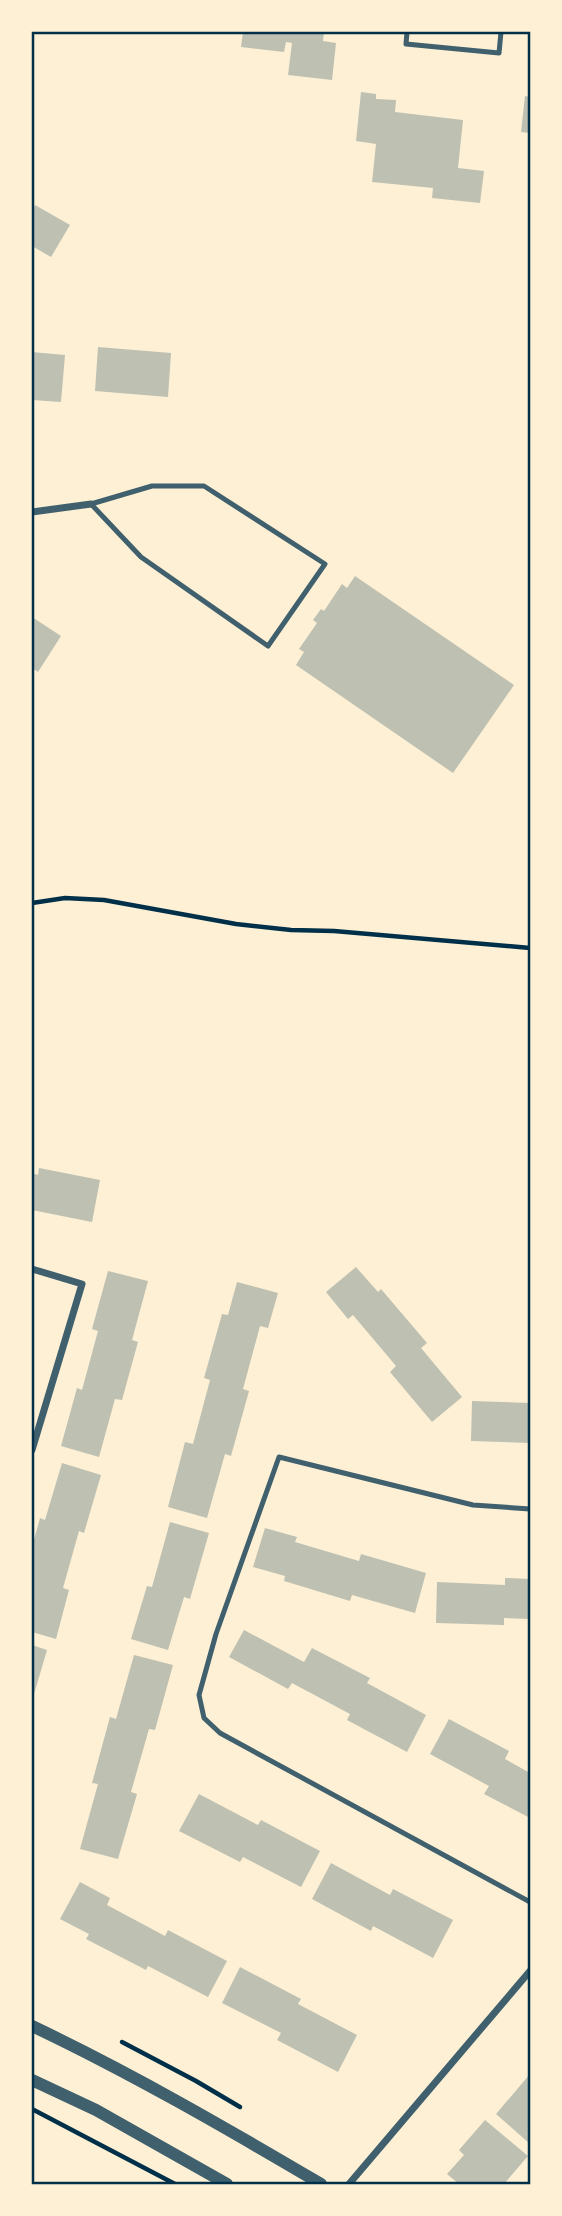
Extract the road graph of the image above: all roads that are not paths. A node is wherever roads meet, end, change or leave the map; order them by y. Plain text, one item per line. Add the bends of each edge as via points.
1 (407, 32) edge
2 (501, 32) edge
3 (91, 504) junction
4 (32, 512) edge
5 (32, 1269) edge
6 (32, 1450) edge
7 (530, 1509) edge
8 (530, 1902) edge
9 (530, 1971) edge
10 (32, 2026) edge
11 (32, 2080) edge
12 (227, 2185) edge
13 (321, 2185) edge
14 (349, 2185) edge

1 - 2 lane via 406,44 499,53
3 - 3 lane via 152,486 204,486 325,564 268,646 141,557
3 - 4 street
5 - 6 street via 82,1284
7 - 8 lane via 473,1505 279,1457 199,1695 204,1718 220,1733
9 - 14 street
10 - 13 street via 165,2093
11 - 12 street via 96,2110

